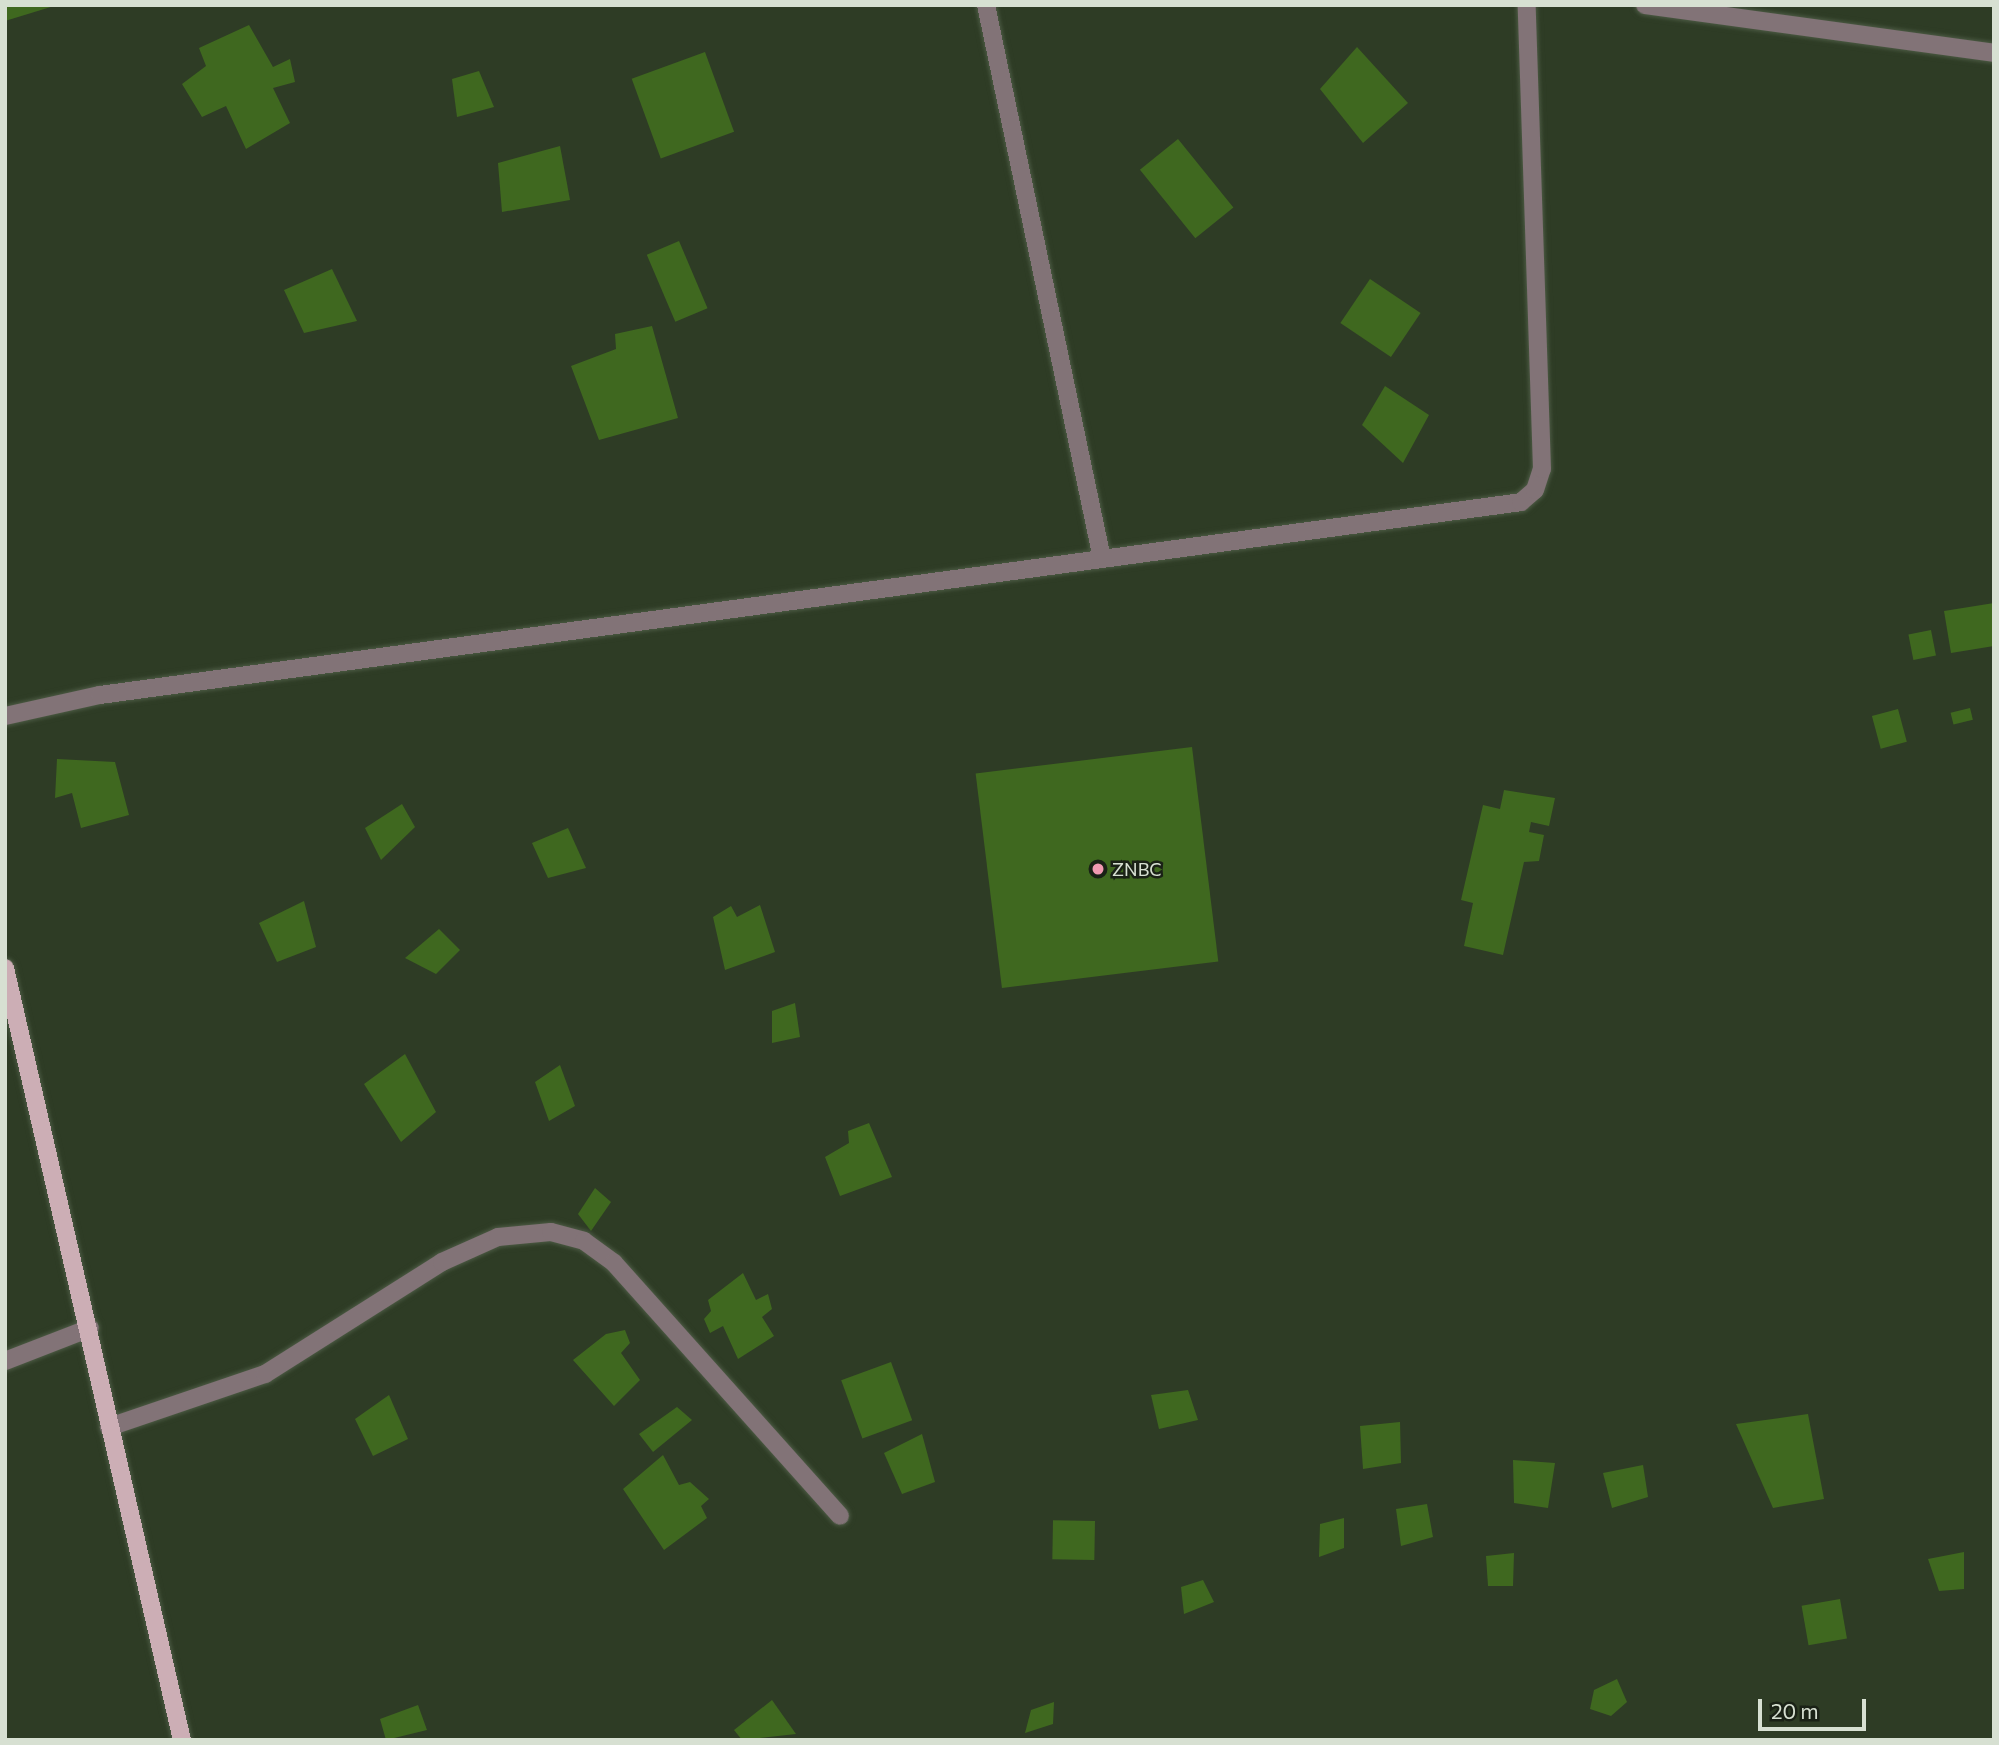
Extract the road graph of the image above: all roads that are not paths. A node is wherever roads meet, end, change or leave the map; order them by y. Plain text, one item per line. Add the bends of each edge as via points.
1 (986, 5) edge
2 (1527, 5) edge
3 (1645, 5) edge
4 (1994, 53) edge
5 (1101, 554) junction
6 (5, 716) edge
7 (5, 968) edge
8 (90, 1328) junction
9 (5, 1361) edge
10 (109, 1427) junction
11 (840, 1516) dead end
12 (182, 1740) edge

1 - 5 street
2 - 5 street via 1542,469 1535,490 1500,508
3 - 4 street
5 - 6 street via 100,695
7 - 8 main road
8 - 9 street
8 - 10 main road
10 - 11 street via 265,1374 442,1262 498,1237 551,1232 584,1241 614,1263
10 - 12 main road

